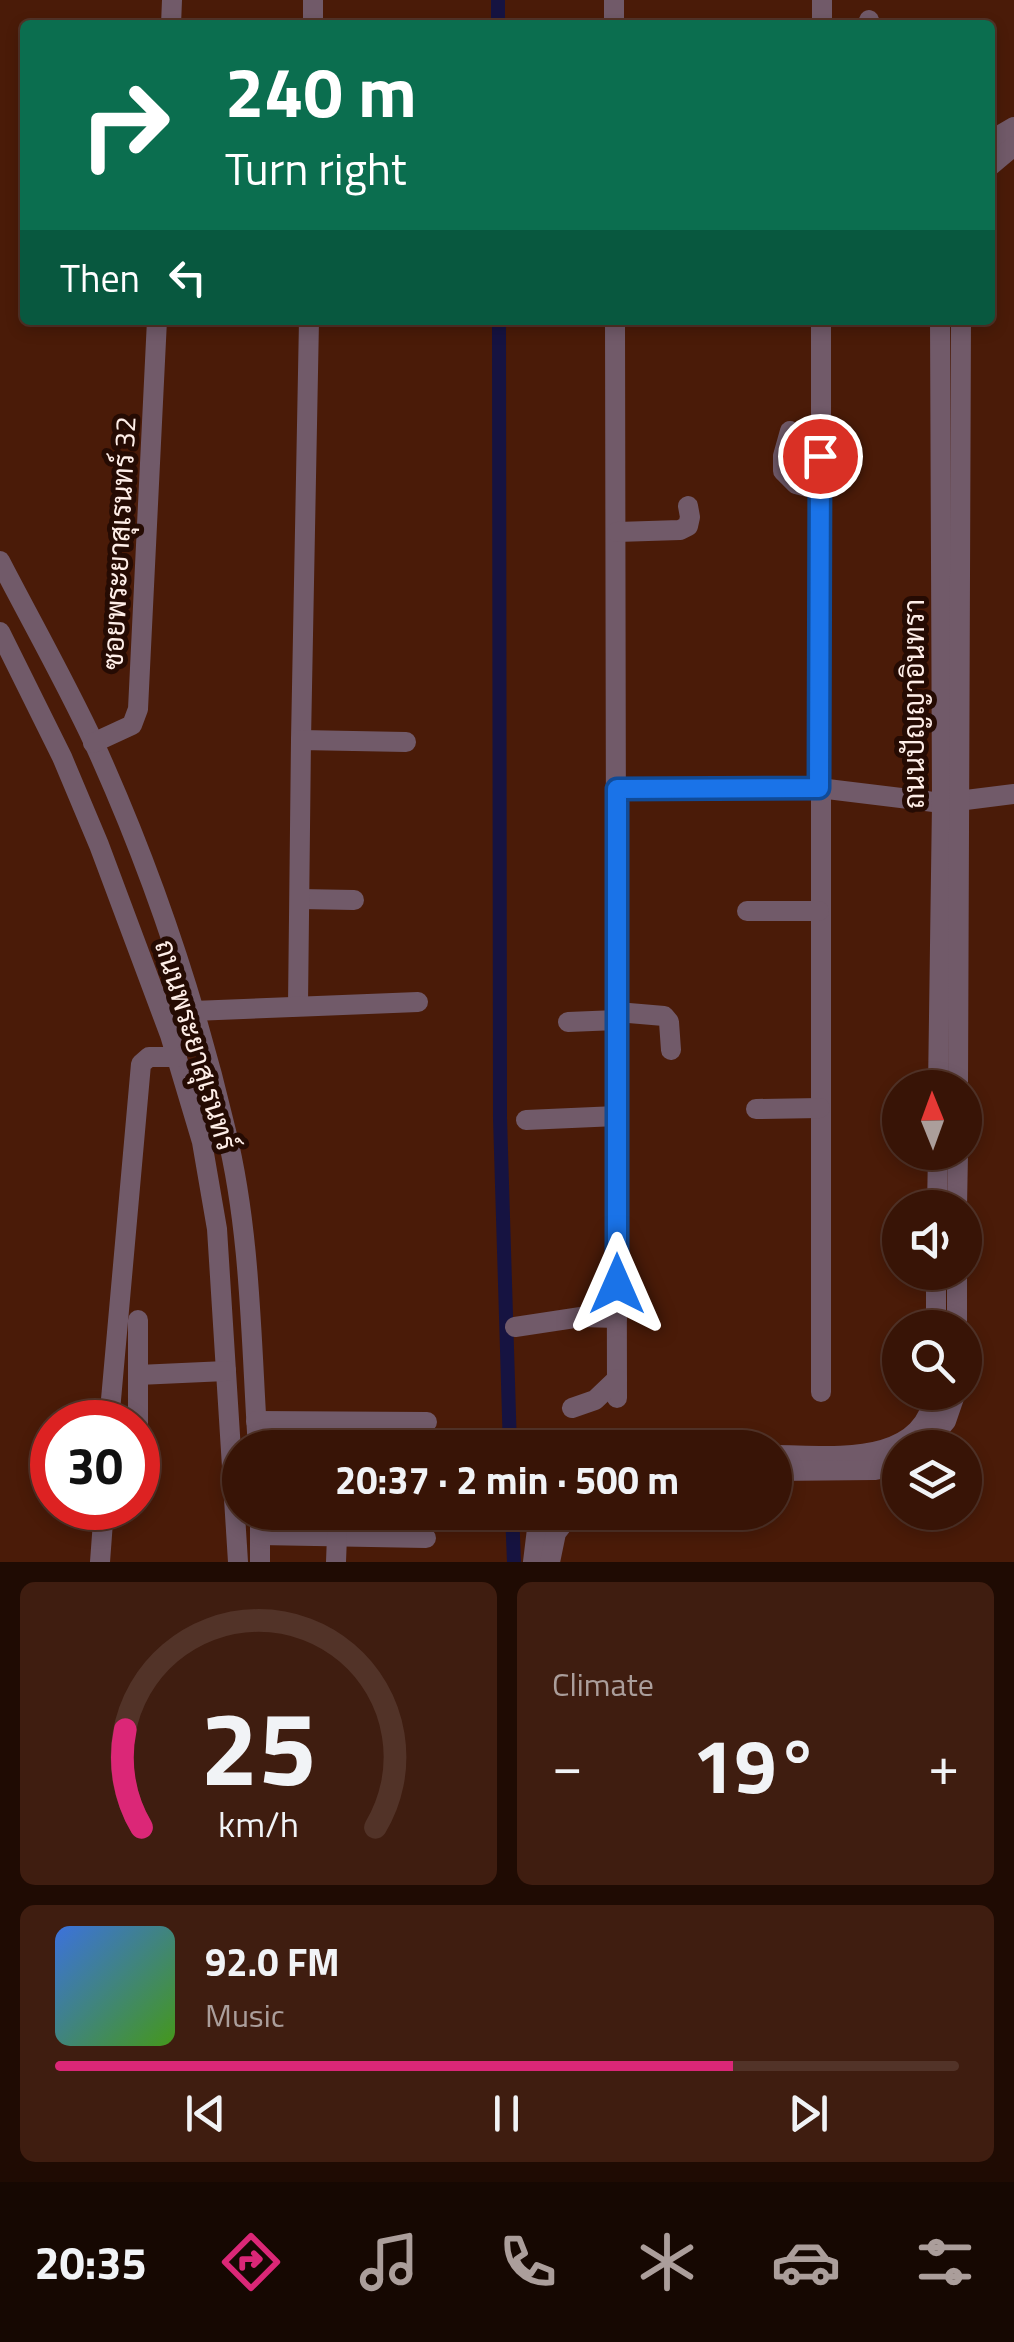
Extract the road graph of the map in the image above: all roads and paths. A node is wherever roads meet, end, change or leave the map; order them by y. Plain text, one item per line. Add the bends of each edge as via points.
1 (158, 325) edge
2 (309, 325) edge
3 (615, 325) edge
4 (821, 325) edge
5 (940, 325) edge
6 (961, 325) edge
7 (790, 431) dead end
8 (820, 490) junction
9 (688, 506) dead end
10 (617, 532) junction
11 (0, 561) edge
12 (0, 632) edge
13 (301, 740) junction
14 (94, 742) junction
15 (406, 742) dead end
16 (819, 788) junction
17 (617, 789) junction
18 (1014, 794) edge
19 (950, 801) junction
20 (300, 900) junction
21 (354, 900) dead end
22 (746, 911) dead end
23 (820, 911) junction
24 (418, 1002) dead end
25 (298, 1006) junction
26 (193, 1011) junction
27 (617, 1016) junction
28 (568, 1022) dead end
29 (671, 1050) dead end
30 (177, 1057) junction
31 (939, 1070) edge
32 (957, 1070) edge
33 (820, 1108) junction
34 (756, 1109) dead end
35 (617, 1116) junction
36 (526, 1120) dead end
37 (617, 1318) junction
38 (138, 1320) dead end
39 (515, 1327) dead end
40 (226, 1372) junction
41 (138, 1375) junction
42 (822, 1392) dead end
43 (111, 1400) edge
44 (138, 1400) edge
45 (572, 1408) dead end
46 (927, 1410) edge
47 (256, 1421) junction
48 (426, 1422) dead end
49 (257, 1430) edge
50 (792, 1456) edge
51 (882, 1469) edge
52 (792, 1471) edge
53 (102, 1530) edge
54 (260, 1530) edge
55 (537, 1530) edge
56 (558, 1530) edge
57 (260, 1535) junction
58 (337, 1536) junction
59 (426, 1538) dead end
60 (100, 1562) edge
61 (238, 1562) edge
62 (260, 1562) edge
63 (336, 1562) edge
64 (533, 1562) edge
65 (550, 1562) edge

1 - 14 street, ซอยพระยาสุเรนทร์ 32 via 138,709 132,725
2 - 13 street
3 - 10 street
4 - 8 street
5 - 19 street, ถนนปัญญาอินทรา
6 - 19 street, ถนนปัญญาอินทรา
7 - 8 street via 783,471 796,484
8 - 16 street
9 - 10 street via 688,526 680,530
10 - 17 street
11 - 14 street, ถนนพระยาสุเรนทร์
12 - 30 street, ถนนพระยาสุเรนทร์ via 99,845
13 - 15 street
13 - 20 street
14 - 26 street, ถนนพระยาสุเรนทร์
16 - 17 street
16 - 19 street
16 - 23 street
17 - 27 street
18 - 19 street
19 - 31 street, ถนนปัญญาอินทรา
19 - 32 street, ถนนปัญญาอินทรา
20 - 21 street
20 - 25 street
22 - 23 street
23 - 33 street
24 - 25 street
25 - 26 street
26 - 47 street, ถนนพระยาสุเรนทร์ via 227,1133 246,1254
27 - 28 street
27 - 29 street via 664,1016
27 - 35 street
30 - 40 street, ถนนพระยาสุเรนทร์ via 202,1142 216,1229
30 - 43 street via 148,1057 141,1064
33 - 34 street
33 - 42 street
35 - 36 street
35 - 37 street
37 - 39 street
37 - 45 street via 617,1389
38 - 41 street
40 - 41 street
40 - 61 street, ถนนพระยาสุเรนทร์
41 - 44 street
46 - 50 street via 921,1424 890,1450
47 - 48 street
47 - 49 street, ถนนพระยาสุเรนทร์
51 - 52 street
53 - 60 street
54 - 57 street
55 - 64 street
56 - 65 street
57 - 58 street
57 - 62 street
58 - 59 street
58 - 63 street

